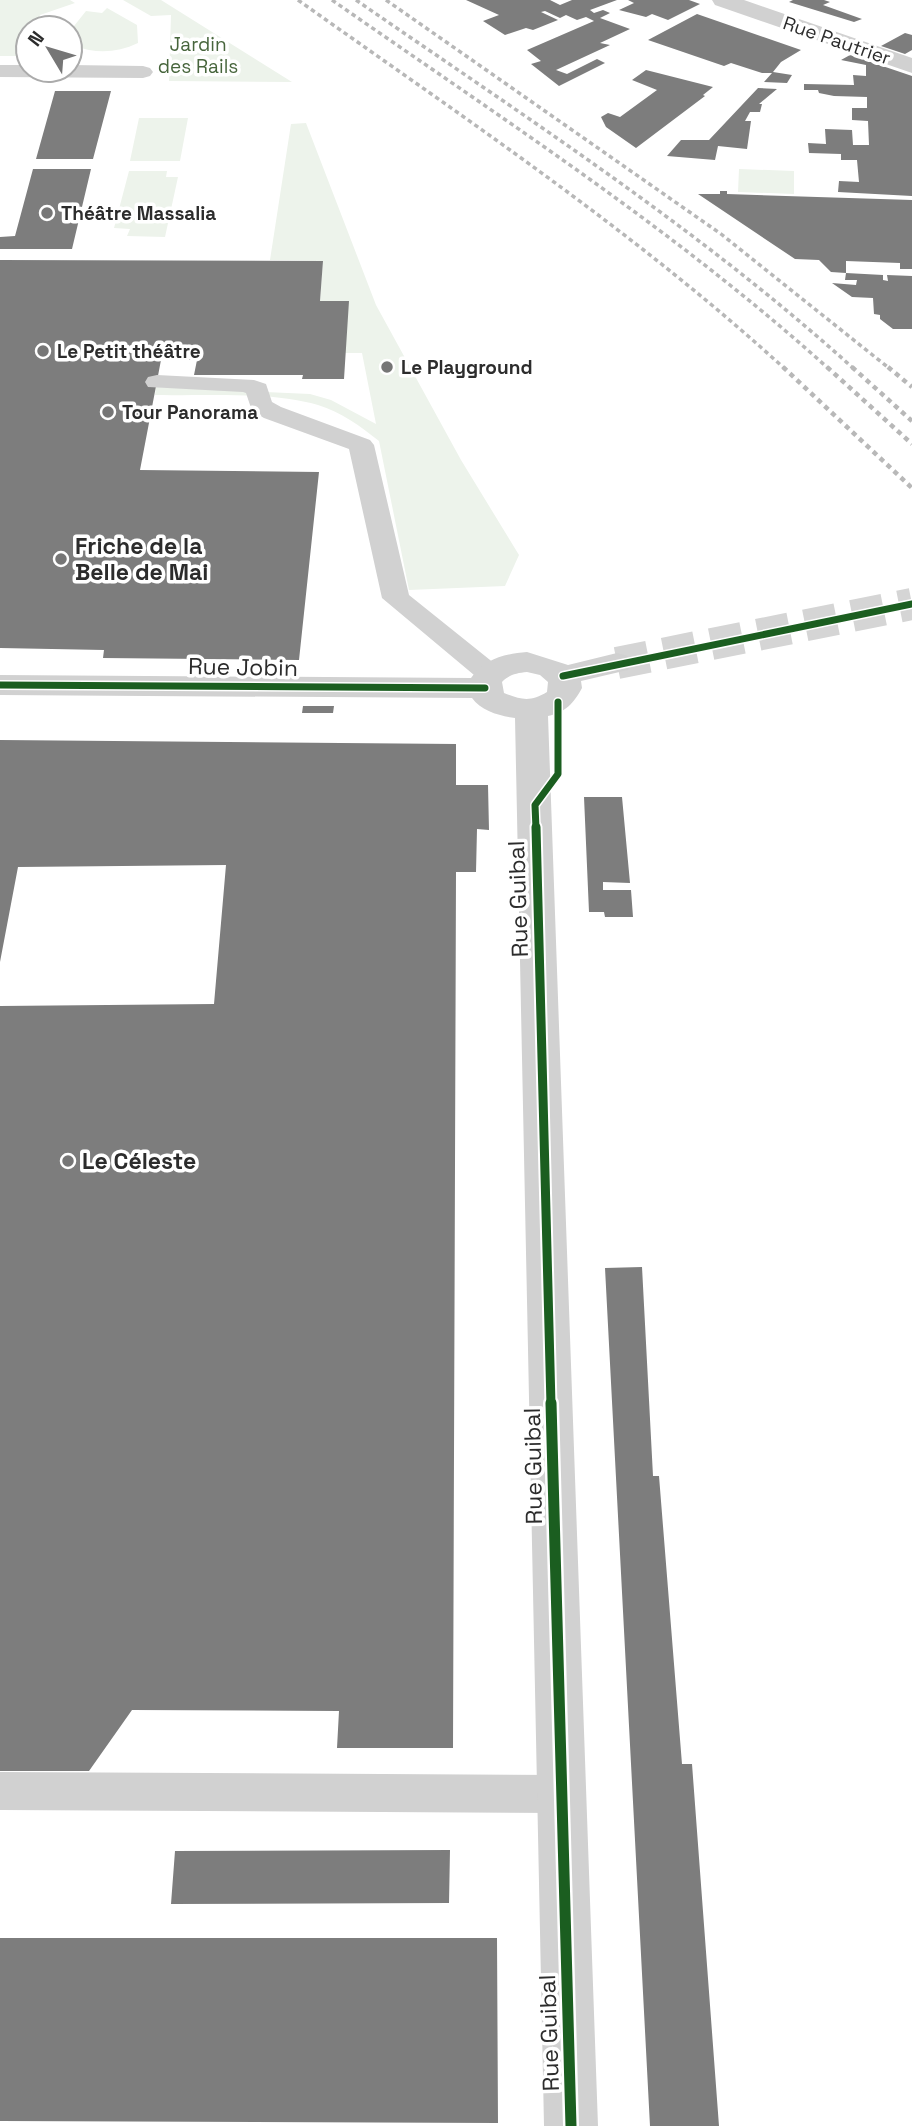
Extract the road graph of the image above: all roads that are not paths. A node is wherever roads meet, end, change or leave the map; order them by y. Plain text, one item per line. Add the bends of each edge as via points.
1 (723, 0) edge
2 (912, 66) edge
3 (0, 71) edge
4 (144, 72) dead end
5 (157, 382) dead end
6 (617, 663) tunnel mouth
7 (563, 676) junction
8 (487, 681) junction
9 (0, 685) edge
10 (531, 710) junction
11 (0, 1791) edge
12 (561, 1794) junction
13 (571, 2126) edge

1 - 2 street, Rue Pautrier
3 - 4 lane
5 - 8 lane via 245,385 257,389 261,406 271,413 340,433 360,445 396,598
6 - 7 street
7 - 8 street via 527,662 506,665
7 - 10 street via 566,694 547,708
8 - 9 street, Rue Jobin
8 - 10 street via 489,698 500,705
10 - 12 street, Rue Guibal
11 - 12 lane
12 - 13 street, Rue Guibal

